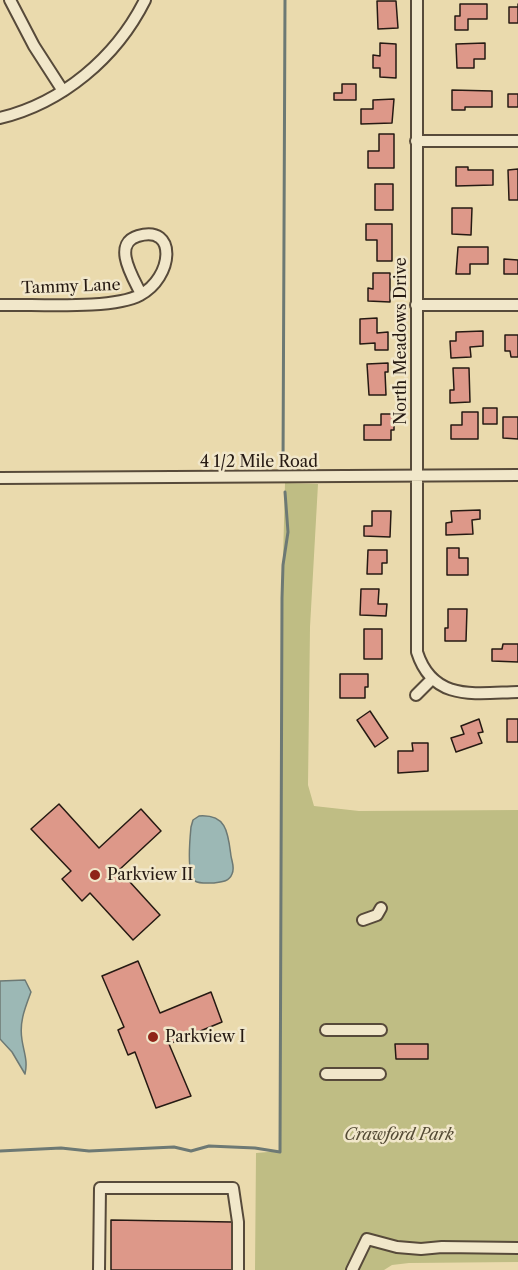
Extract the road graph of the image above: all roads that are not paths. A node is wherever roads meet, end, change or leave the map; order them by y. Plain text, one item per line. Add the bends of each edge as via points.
1 (10, 0) edge
2 (145, 0) edge
3 (417, 0) edge
4 (63, 91) junction
5 (0, 118) edge
6 (416, 141) junction
7 (518, 141) edge
8 (141, 294) junction
9 (0, 304) edge
10 (416, 305) junction
11 (518, 305) edge
12 (416, 476) junction
13 (518, 476) edge
14 (0, 478) edge
15 (432, 679) junction
16 (518, 693) edge
17 (416, 695) dead end
18 (381, 908) dead end
19 (363, 920) dead end
20 (326, 1030) dead end
21 (381, 1030) dead end
22 (326, 1074) dead end
23 (380, 1074) dead end
24 (518, 1248) edge
25 (99, 1270) edge
26 (238, 1270) edge
27 (352, 1270) edge

1 - 4 street
2 - 4 street via 116,45
3 - 6 street, North Meadows Drive
4 - 5 street
6 - 7 street
6 - 10 street, North Meadows Drive
8 - 8 street, Tammy Lane via 156,283 167,262 163,242 145,234 128,241 126,247 129,270
8 - 9 street, Tammy Lane via 123,302
10 - 11 street
10 - 12 street, North Meadows Drive
12 - 13 street, 4 1/2 Mile Road
12 - 14 street, 4 1/2 Mile Road
12 - 15 street, North Meadows Drive via 417,651
15 - 16 street via 455,692
15 - 17 street
18 - 19 street via 377,915
20 - 21 street
22 - 23 street
24 - 27 street via 421,1249 368,1239
25 - 26 street via 100,1188 233,1188

